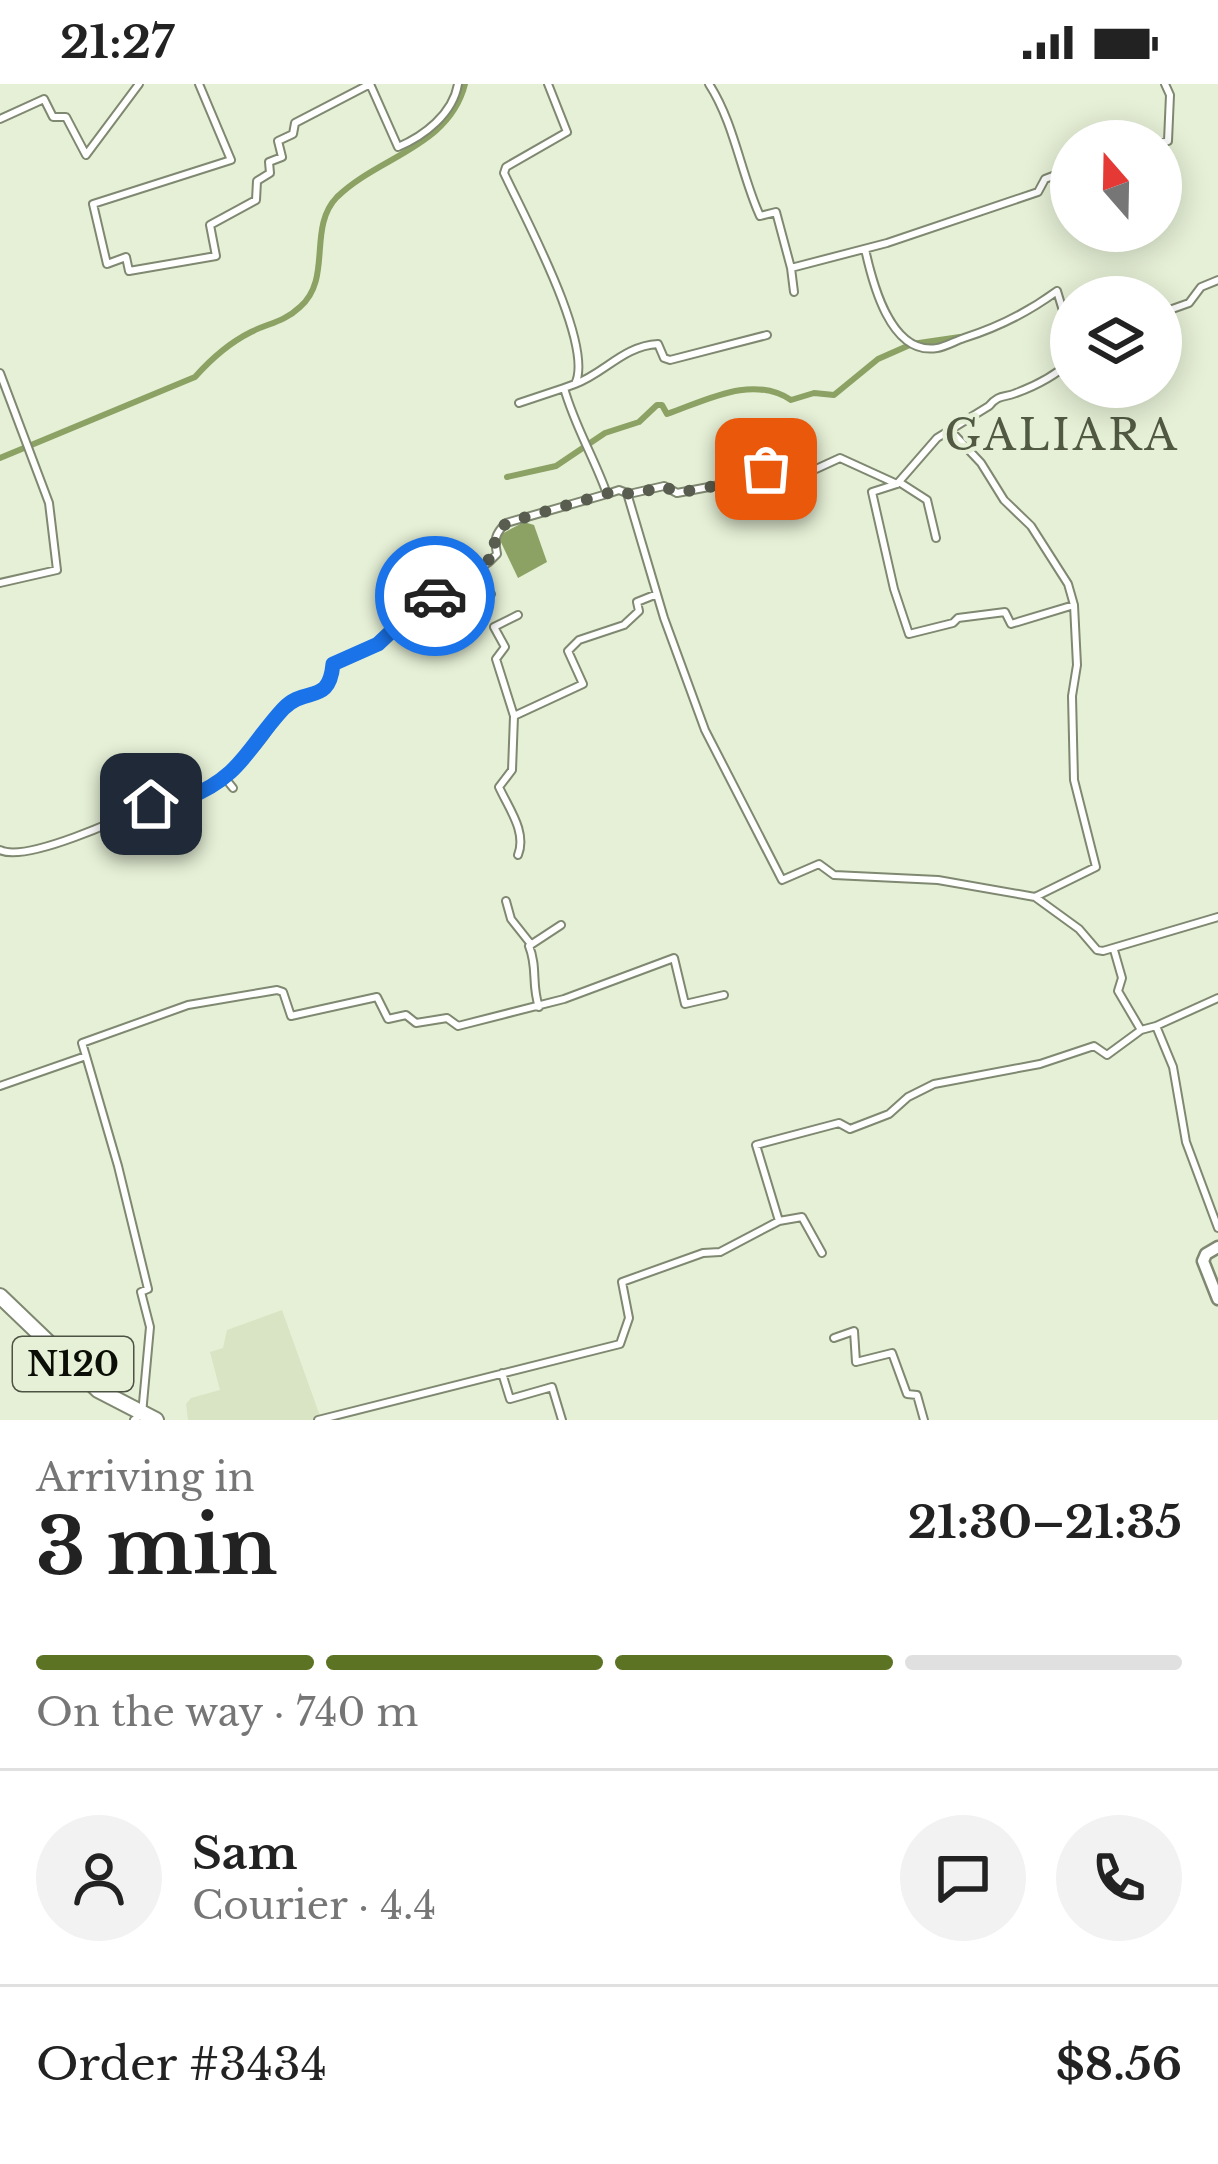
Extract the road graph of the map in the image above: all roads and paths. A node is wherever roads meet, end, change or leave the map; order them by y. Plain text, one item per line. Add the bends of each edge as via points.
1 (139, 84) edge
2 (200, 84) edge
3 (370, 84) edge
4 (458, 84) edge
5 (548, 84) edge
6 (709, 84) edge
7 (1165, 84) edge
8 (0, 119) edge
9 (1169, 120) edge
10 (1050, 177) edge
11 (865, 249) junction
12 (791, 268) junction
13 (1218, 280) edge
14 (794, 292) dead end
15 (1050, 296) edge
16 (1182, 306) edge
17 (767, 335) dead end
18 (0, 373) edge
19 (1050, 377) edge
20 (574, 385) junction
21 (564, 388) junction
22 (519, 403) dead end
23 (949, 429) junction
24 (898, 483) junction
25 (627, 493) junction
26 (607, 494) junction
27 (937, 538) dead end
28 (475, 571) junction
29 (0, 583) edge
30 (657, 594) junction
31 (483, 603) dead end
32 (1074, 604) junction
33 (518, 615) dead end
34 (514, 716) junction
35 (225, 778) junction
36 (233, 788) dead end
37 (0, 850) edge
38 (518, 856) dead end
39 (1035, 897) junction
40 (506, 901) dead end
41 (1218, 917) edge
42 (561, 925) dead end
43 (530, 943) junction
44 (1113, 949) junction
45 (724, 995) dead end
46 (1218, 998) edge
47 (539, 1007) junction
48 (1156, 1026) junction
49 (1141, 1030) junction
50 (86, 1056) junction
51 (0, 1086) edge
52 (779, 1221) junction
53 (1218, 1228) edge
54 (1218, 1247) edge
55 (822, 1253) dead end
56 (0, 1296) edge
57 (1218, 1298) edge
58 (834, 1338) dead end
59 (502, 1373) junction
60 (144, 1418) edge
61 (318, 1420) edge
62 (562, 1420) edge
63 (924, 1420) edge

1 - 8 street via 86,154 66,117 53,117 44,99
2 - 3 street via 231,160 94,204 107,264 126,257 129,271 216,256 210,226 256,200 257,181 282,157 278,141 293,134 295,123
3 - 4 street via 398,147 424,136
5 - 20 street via 567,132 504,173 562,302 580,364
6 - 12 street via 760,216 776,212
7 - 9 street
10 - 11 street via 1038,192
11 - 12 street
11 - 15 street via 876,300 916,345 938,348 1007,324
12 - 14 street
13 - 16 street
17 - 20 street via 670,360 648,344
18 - 29 street via 49,503 57,570
19 - 23 street via 1003,394
20 - 21 street
21 - 22 street
21 - 26 street
23 - 24 street
23 - 32 street via 1031,526
24 - 25 street via 840,458 677,493 664,486
24 - 27 street via 927,500
24 - 32 street via 872,492 909,634 1003,612 1011,624
25 - 26 street
25 - 30 street
26 - 28 street via 506,523 494,539 497,554
28 - 31 street via 491,594
28 - 35 street via 378,644 333,664 328,688 288,704
30 - 34 street via 637,602 624,625 568,651 583,684
30 - 39 street via 705,730 782,880 819,864 834,875 938,880
32 - 39 street via 1074,780 1096,867
33 - 34 street via 494,628 505,647 496,659
34 - 38 street via 512,770 499,787 522,842
35 - 36 street
35 - 37 street via 86,833 12,854
39 - 44 street via 1097,950
40 - 43 street
41 - 44 street
42 - 43 street
43 - 47 street
44 - 49 street via 1118,991
45 - 47 street via 685,1004 673,958
46 - 48 street
47 - 50 street via 458,1026 447,1018 388,1019 377,997 291,1016 277,990 152,1016 82,1043
48 - 49 street
48 - 53 street
49 - 52 street via 1112,1054 1094,1046 934,1084 850,1129 839,1123 756,1144
50 - 51 street
50 - 60 street via 148,1289 140,1292 151,1327
52 - 55 street via 802,1217
52 - 59 street via 719,1252 622,1282 629,1318 620,1344
54 - 57 main road via 1202,1261
56 - 60 highway, N120 via 98,1390
58 - 63 street via 854,1331 856,1362 892,1353
59 - 61 street
59 - 62 street via 510,1399 552,1388

